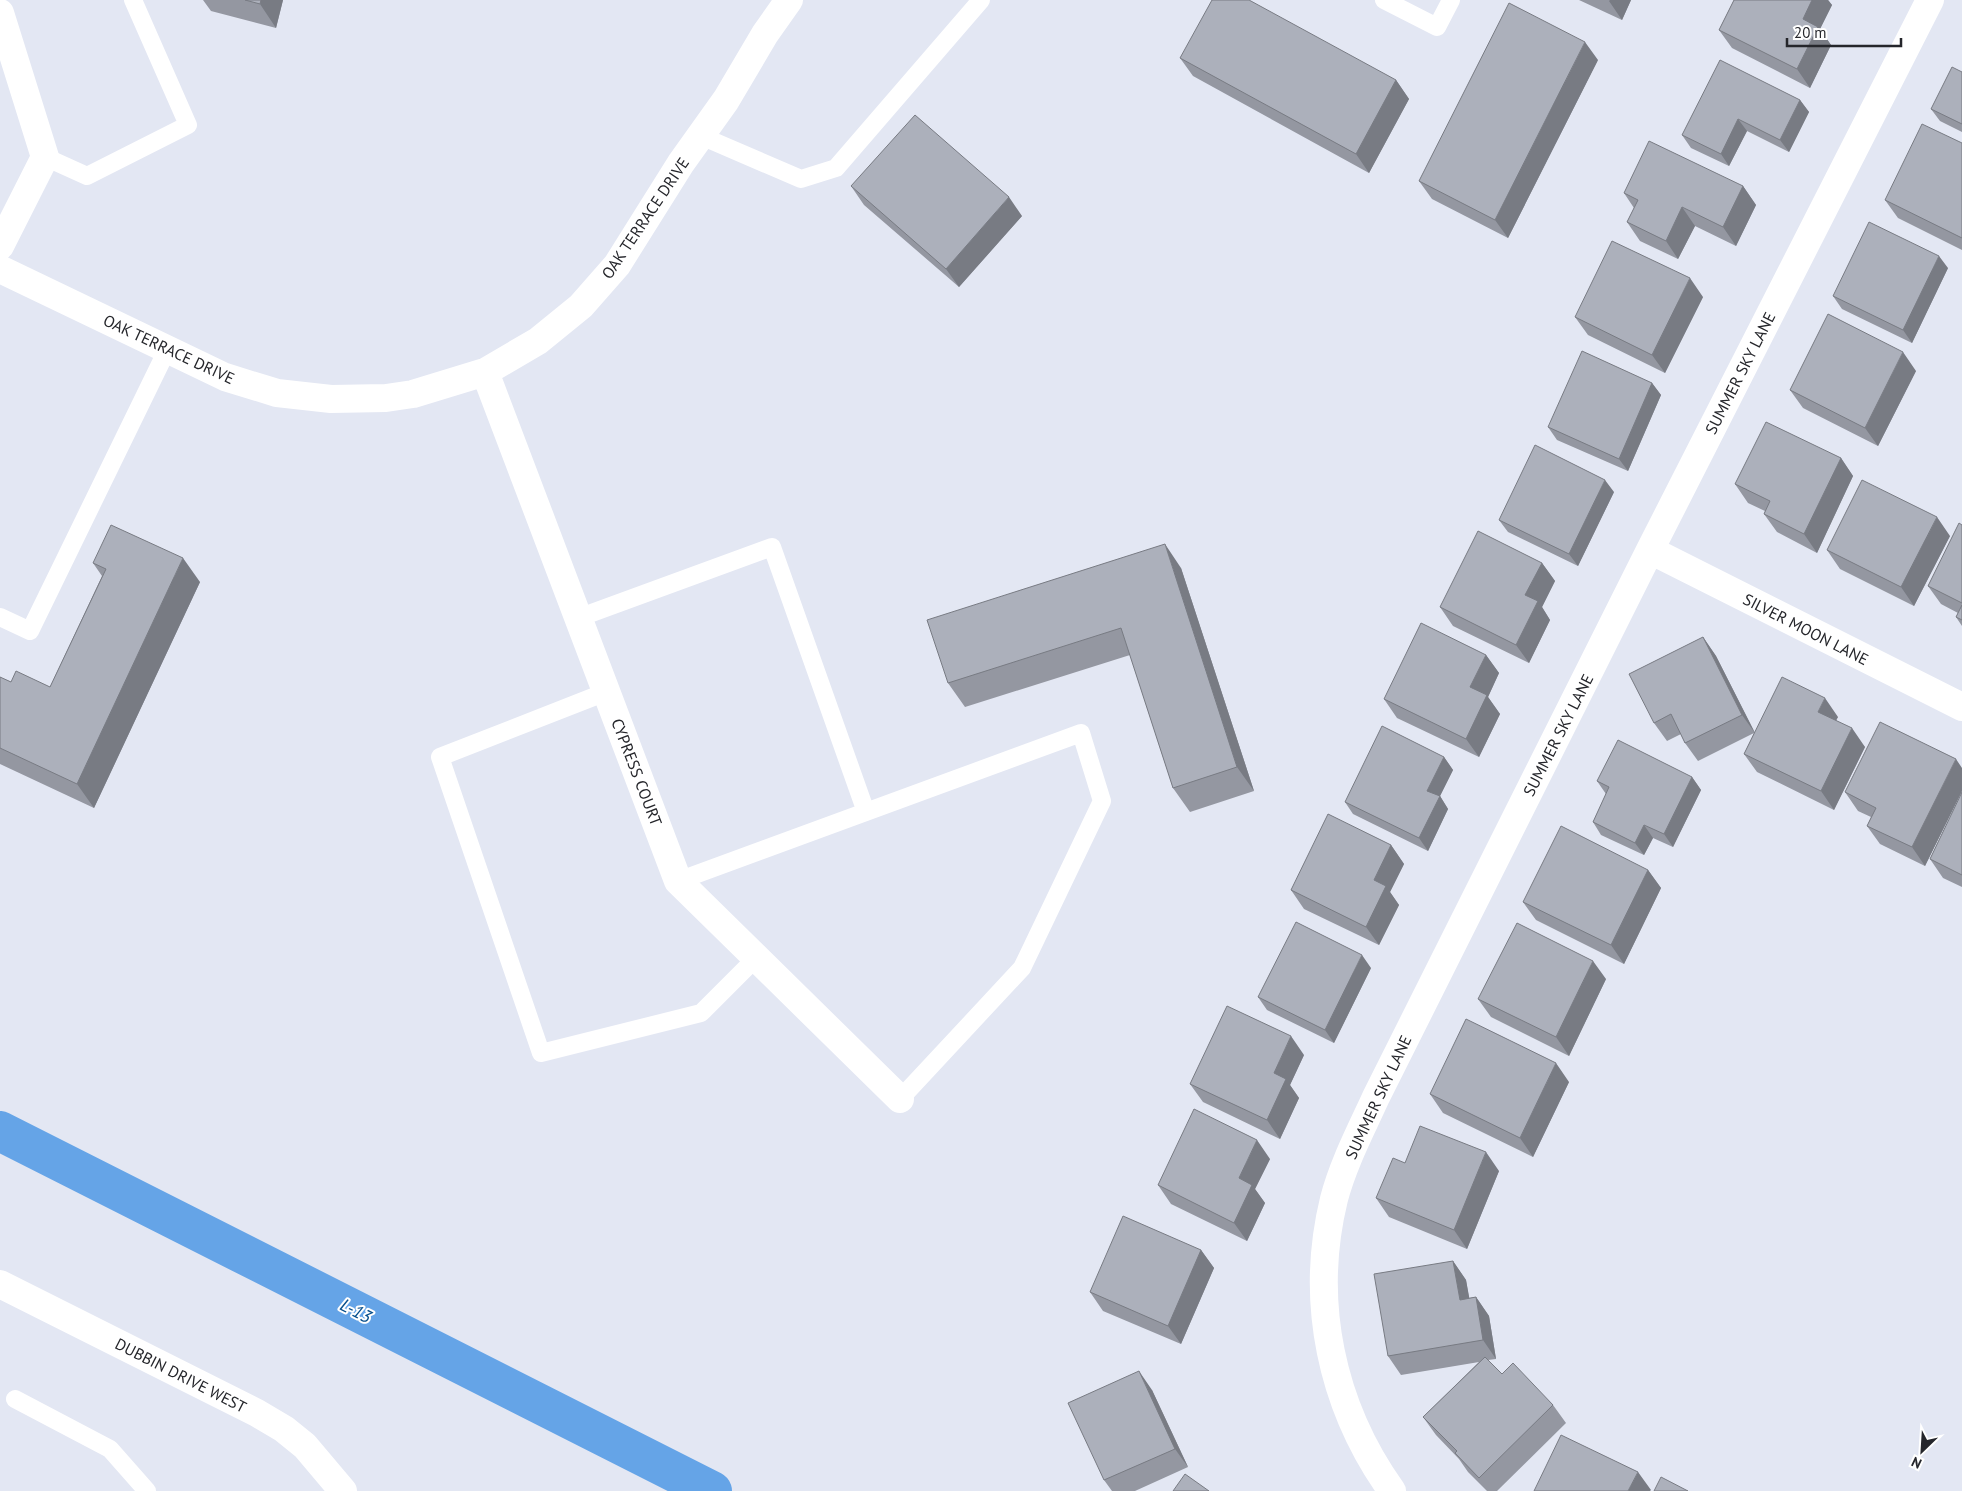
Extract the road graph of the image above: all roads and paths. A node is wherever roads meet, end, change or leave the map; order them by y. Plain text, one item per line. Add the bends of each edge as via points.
1 (132, 0) edge
2 (789, 0) edge
3 (981, 0) edge
4 (1384, 0) edge
5 (1452, 0) edge
6 (1930, 0) edge
7 (0, 13) edge
8 (701, 136) junction
9 (45, 157) junction
10 (0, 246) edge
11 (0, 269) edge
12 (167, 350) junction
13 (485, 372) junction
14 (1650, 550) junction
15 (0, 617) edge
16 (578, 618) junction
17 (606, 692) junction
18 (1962, 707) edge
19 (866, 812) junction
20 (678, 882) junction
21 (756, 958) junction
22 (900, 1099) joint
23 (0, 1284) edge
24 (16, 1400) dead end
25 (147, 1491) edge
26 (343, 1491) edge
27 (1392, 1491) edge

1 - 9 lane via 188,126 86,176
2 - 8 street, OAK TERRACE DRIVE
3 - 8 lane via 836,168 801,180
4 - 5 lane via 1437,27
6 - 14 street, SUMMER SKY LANE
7 - 9 street
8 - 13 street, OAK TERRACE DRIVE via 617,265 581,306 538,341
9 - 10 street
11 - 12 street, OAK TERRACE DRIVE
12 - 13 street, OAK TERRACE DRIVE via 224,378 277,393 331,399 413,394
12 - 15 lane via 30,631
13 - 16 street, CYPRESS COURT
14 - 18 street, SILVER MOON LANE
14 - 27 street, SUMMER SKY LANE via 1376,1097 1342,1173 1334,1199 1323,1282 1328,1338 1344,1400 1362,1442
16 - 17 street, CYPRESS COURT
16 - 19 lane via 772,546
17 - 20 street, CYPRESS COURT
17 - 21 lane via 440,757 541,1053 701,1013
19 - 20 lane
19 - 22 lane via 1081,733 1102,801 1022,968
20 - 21 street, CYPRESS COURT
21 - 22 street, CYPRESS COURT
23 - 26 street, DUBBIN DRIVE WEST via 257,1413 306,1446
24 - 25 lane via 110,1449

